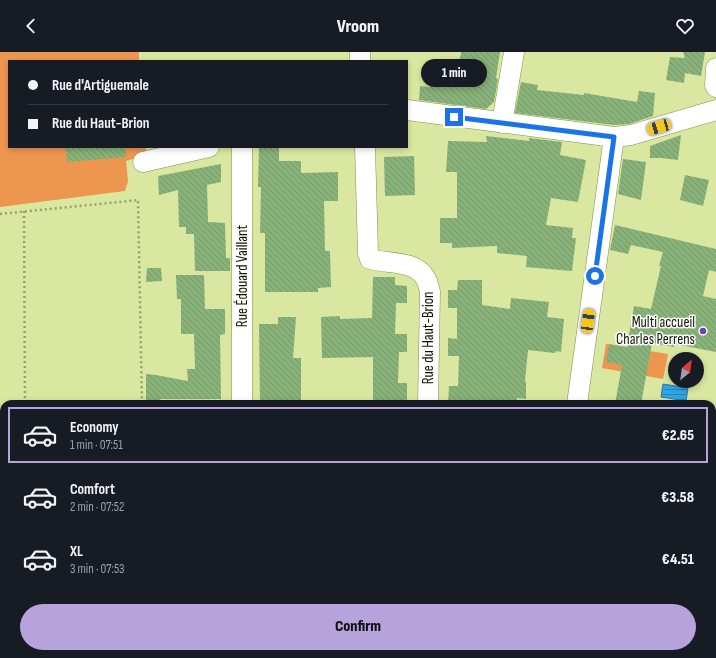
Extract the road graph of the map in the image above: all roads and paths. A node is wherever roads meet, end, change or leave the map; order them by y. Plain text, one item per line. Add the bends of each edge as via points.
1 (514, 52) edge
2 (716, 68) edge
3 (716, 87) edge
4 (408, 110) edge
5 (716, 110) edge
6 (502, 123) junction
7 (614, 137) junction
8 (205, 148) edge
9 (242, 148) edge
10 (365, 148) edge
11 (143, 162) dead end
12 (24, 211) junction
13 (0, 214) edge
14 (25, 400) edge
15 (142, 400) edge
16 (242, 400) edge
17 (428, 400) edge
18 (578, 400) edge

1 - 6 street
2 - 3 street
4 - 6 street
5 - 7 street via 631,135
6 - 7 street
7 - 18 street
8 - 11 street
9 - 16 street, Rue Édouard Vaillant
10 - 17 street, Rue du Haut-Brion via 370,259 416,268 426,278 430,292
12 - 13 path
12 - 14 path
12 - 15 path via 138,200

